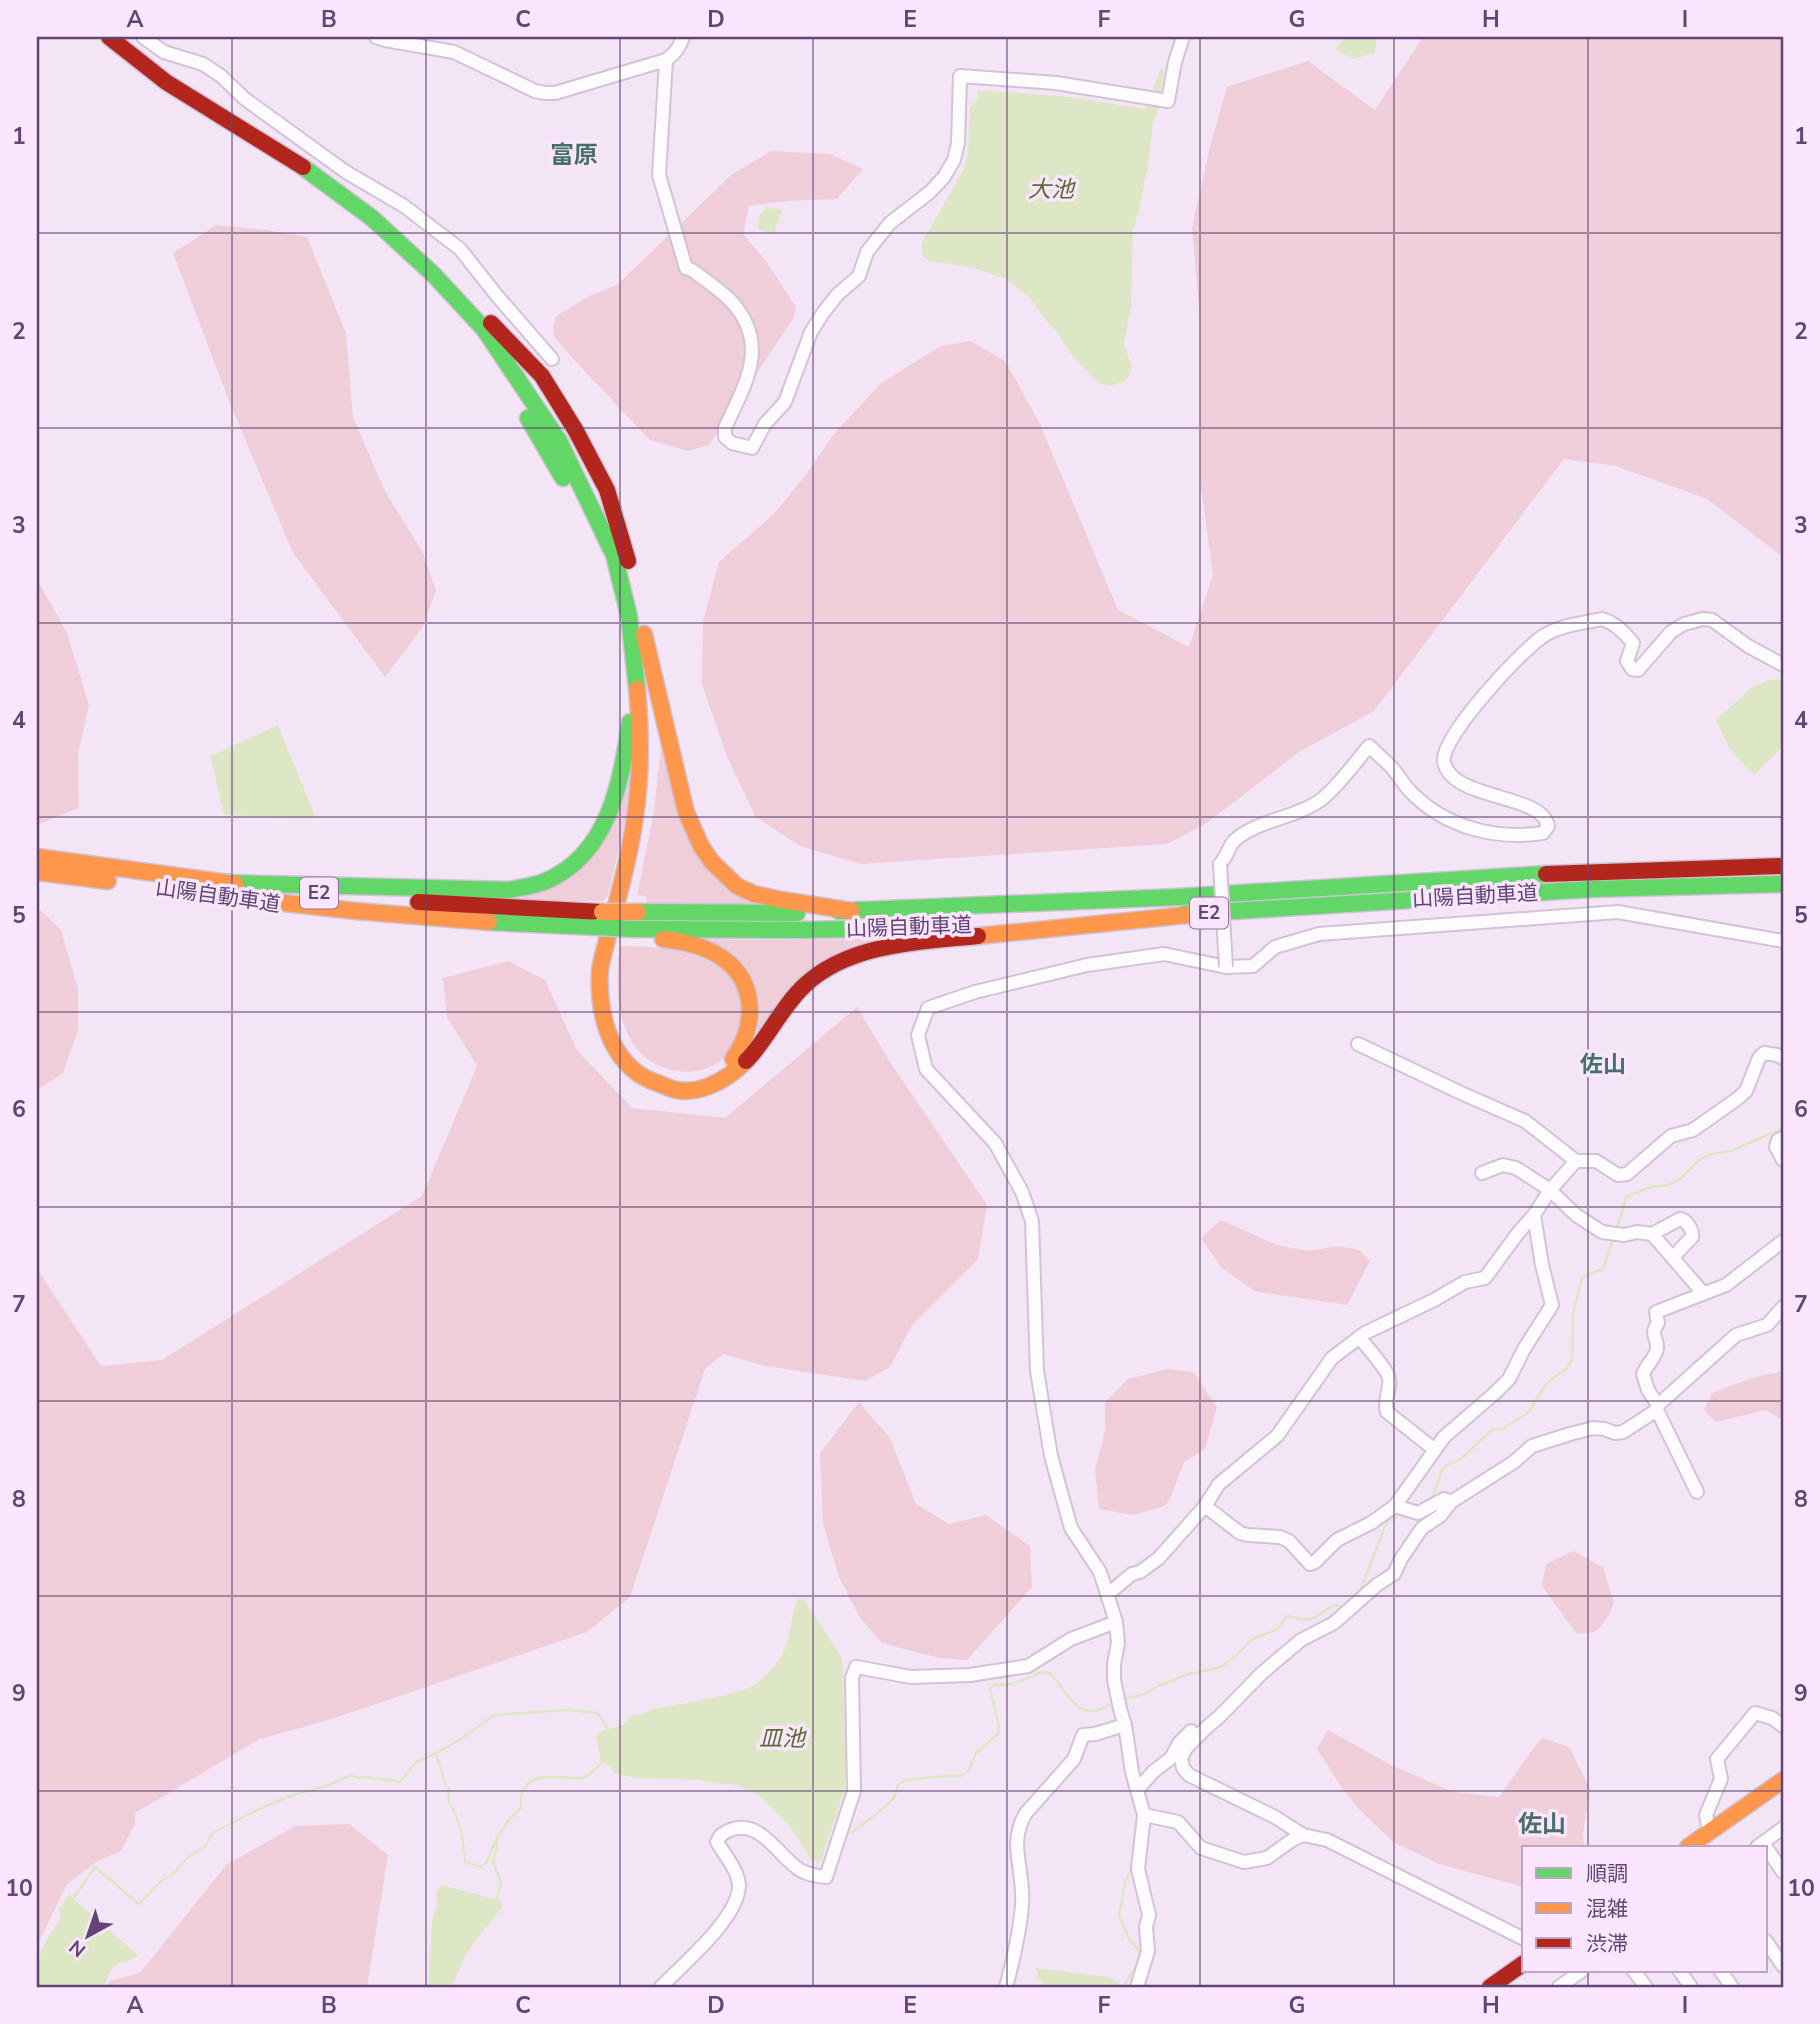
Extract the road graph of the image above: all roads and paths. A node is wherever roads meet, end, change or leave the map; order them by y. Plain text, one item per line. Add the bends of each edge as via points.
1 (109, 37) edge
2 (124, 37) edge
3 (143, 37) edge
4 (376, 37) edge
5 (683, 37) edge
6 (1183, 37) edge
7 (666, 60) junction
8 (488, 326) junction
9 (552, 359) dead end
10 (620, 552) junction
11 (642, 663) junction
12 (1783, 666) edge
13 (37, 857) edge
14 (1783, 866) edge
15 (37, 872) edge
16 (224, 883) junction
17 (1783, 884) edge
18 (852, 911) junction
19 (1197, 914) junction
20 (600, 920) junction
21 (634, 926) junction
22 (1783, 941) edge
23 (1226, 967) junction
24 (1358, 1044) dead end
25 (1783, 1058) edge
26 (1783, 1138) edge
27 (1783, 1160) edge
28 (1576, 1161) junction
29 (1482, 1173) dead end
30 (1550, 1190) junction
31 (1534, 1215) junction
32 (1651, 1234) junction
33 (1783, 1241) edge
34 (1672, 1257) junction
35 (1703, 1293) junction
36 (1783, 1307) edge
37 (1359, 1337) junction
38 (1657, 1408) junction
39 (1434, 1450) junction
40 (1698, 1492) dead end
41 (1451, 1502) junction
42 (1205, 1506) junction
43 (1395, 1506) junction
44 (1108, 1594) junction
45 (1116, 1622) junction
46 (1121, 1726) junction
47 (1208, 1726) junction
48 (1783, 1726) edge
49 (1783, 1780) edge
50 (1138, 1789) junction
51 (1144, 1815) junction
52 (1783, 1828) edge
53 (1709, 1832) junction
54 (1303, 1835) junction
55 (1760, 1845) edge
56 (1689, 1846) edge
57 (1768, 1854) edge
58 (1783, 1872) edge
59 (1522, 1938) edge
60 (1768, 1944) edge
61 (1522, 1965) edge
62 (1783, 1966) edge
63 (1635, 1972) edge
64 (1680, 1972) edge
65 (1721, 1972) edge
66 (1575, 1983) edge
67 (661, 1987) edge
68 (1006, 1987) edge
69 (1137, 1987) edge
70 (1490, 1987) edge
71 (1559, 1987) edge
72 (1646, 1987) edge
73 (1691, 1987) edge
74 (1732, 1987) edge

1 - 8 main road via 166,82 310,172 372,218
2 - 8 main road via 170,74 319,166 377,212 439,267
3 - 9 street via 164,52 203,64 221,76 245,99 460,249
4 - 7 street via 454,52 545,93
5 - 7 street
6 - 7 street via 1168,101 1056,83 960,76 954,160 930,192 890,223 867,253 859,276 823,313 811,332 785,402 752,448 732,443 725,437 725,428 750,374 753,345 731,302 686,268 659,175
8 - 10 main road
8 - 10 main road via 542,376 576,432 607,490
10 - 11 main road via 629,616
11 - 16 main road via 614,804 586,853 550,879 510,890
11 - 18 main road via 683,804 697,840 715,867 739,888 768,898
11 - 19 main road via 641,762 630,847 600,969 604,1023 625,1062 653,1083 687,1091 734,1073 805,985 849,958 923,942
11 - 21 main road via 649,761 645,810 614,946 611,1005 626,1046 645,1067 682,1080 719,1070 741,1050 750,1025 748,997 739,975 722,957
12 - 23 street, bridge via 1712,620 1684,624 1671,632 1638,670 1627,661 1633,643 1610,622 1602,619 1546,634 1498,678 1450,738 1443,760 1464,786 1538,812 1547,820 1543,833 1492,834 1436,813 1369,747 1321,800 1255,828 1228,849 1220,864
13 - 16 main road, 山陽自動車道 / E2
14 - 18 main road, 山陽自動車道 / E2
15 - 20 main road, 山陽自動車道 / E2 via 289,906 484,922
16 - 20 main road, 山陽自動車道 / E2
17 - 19 main road, 山陽自動車道 / E2 via 1593,890
18 - 21 main road, 山陽自動車道 / E2 via 764,913
19 - 21 main road, 山陽自動車道 / E2 via 868,929
20 - 21 main road, 山陽自動車道 / E2, bridge
20 - 21 main road, bridge
22 - 23 street via 1618,912 1319,934 1275,947 1253,966
23 - 44 street via 1164,954 1087,965 928,1008 918,1035 926,1069 995,1143 1022,1192 1031,1221 1037,1371 1051,1456 1071,1528 1100,1572
24 - 28 street via 1525,1121
25 - 28 street via 1764,1053 1746,1091 1737,1099 1693,1130 1671,1136 1627,1174 1618,1175 1596,1161
26 - 27 street via 1776,1147
28 - 30 street
29 - 30 street via 1503,1166 1516,1168
30 - 31 street
30 - 32 street via 1602,1232
31 - 37 street via 1485,1278 1465,1282
31 - 39 street via 1552,1305 1509,1379
32 - 34 street
32 - 34 street via 1683,1219 1692,1237
33 - 35 street via 1726,1285
34 - 35 street
35 - 38 street via 1656,1312 1656,1353 1643,1374
36 - 38 street via 1767,1325 1736,1335 1711,1355
37 - 39 street via 1390,1380 1387,1412
37 - 42 street via 1332,1358 1277,1436 1219,1485
38 - 40 street
38 - 41 street via 1623,1432 1593,1428 1532,1446
39 - 43 street
41 - 43 street via 1444,1499 1418,1513
41 - 47 street via 1422,1528 1394,1573 1334,1623 1301,1640
42 - 43 street via 1241,1533 1280,1536 1310,1564 1337,1540
42 - 44 street via 1159,1558
44 - 45 street
45 - 46 street via 1114,1680
45 - 67 street via 1071,1639 1028,1666 970,1675 911,1677 856,1667 852,1678 853,1791 826,1877 797,1868 750,1828 720,1835 717,1842 737,1875 737,1896 726,1919
46 - 50 street
46 - 68 street via 1083,1735 1074,1759 1020,1822 1016,1837 1022,1905
47 - 50 street via 1191,1731
47 - 54 street via 1181,1758 1189,1775
48 - 53 street via 1772,1717 1755,1713 1717,1759 1721,1779 1706,1815
49 - 53 main road
50 - 51 street
51 - 54 street via 1178,1822 1201,1848 1244,1862 1267,1858
51 - 69 street via 1138,1869 1149,1916 1148,1951
52 - 55 street
53 - 56 main road
54 - 59 street via 1327,1840
57 - 58 street
60 - 62 street
61 - 70 main road
63 - 72 street
64 - 73 street
65 - 74 street
66 - 71 street

